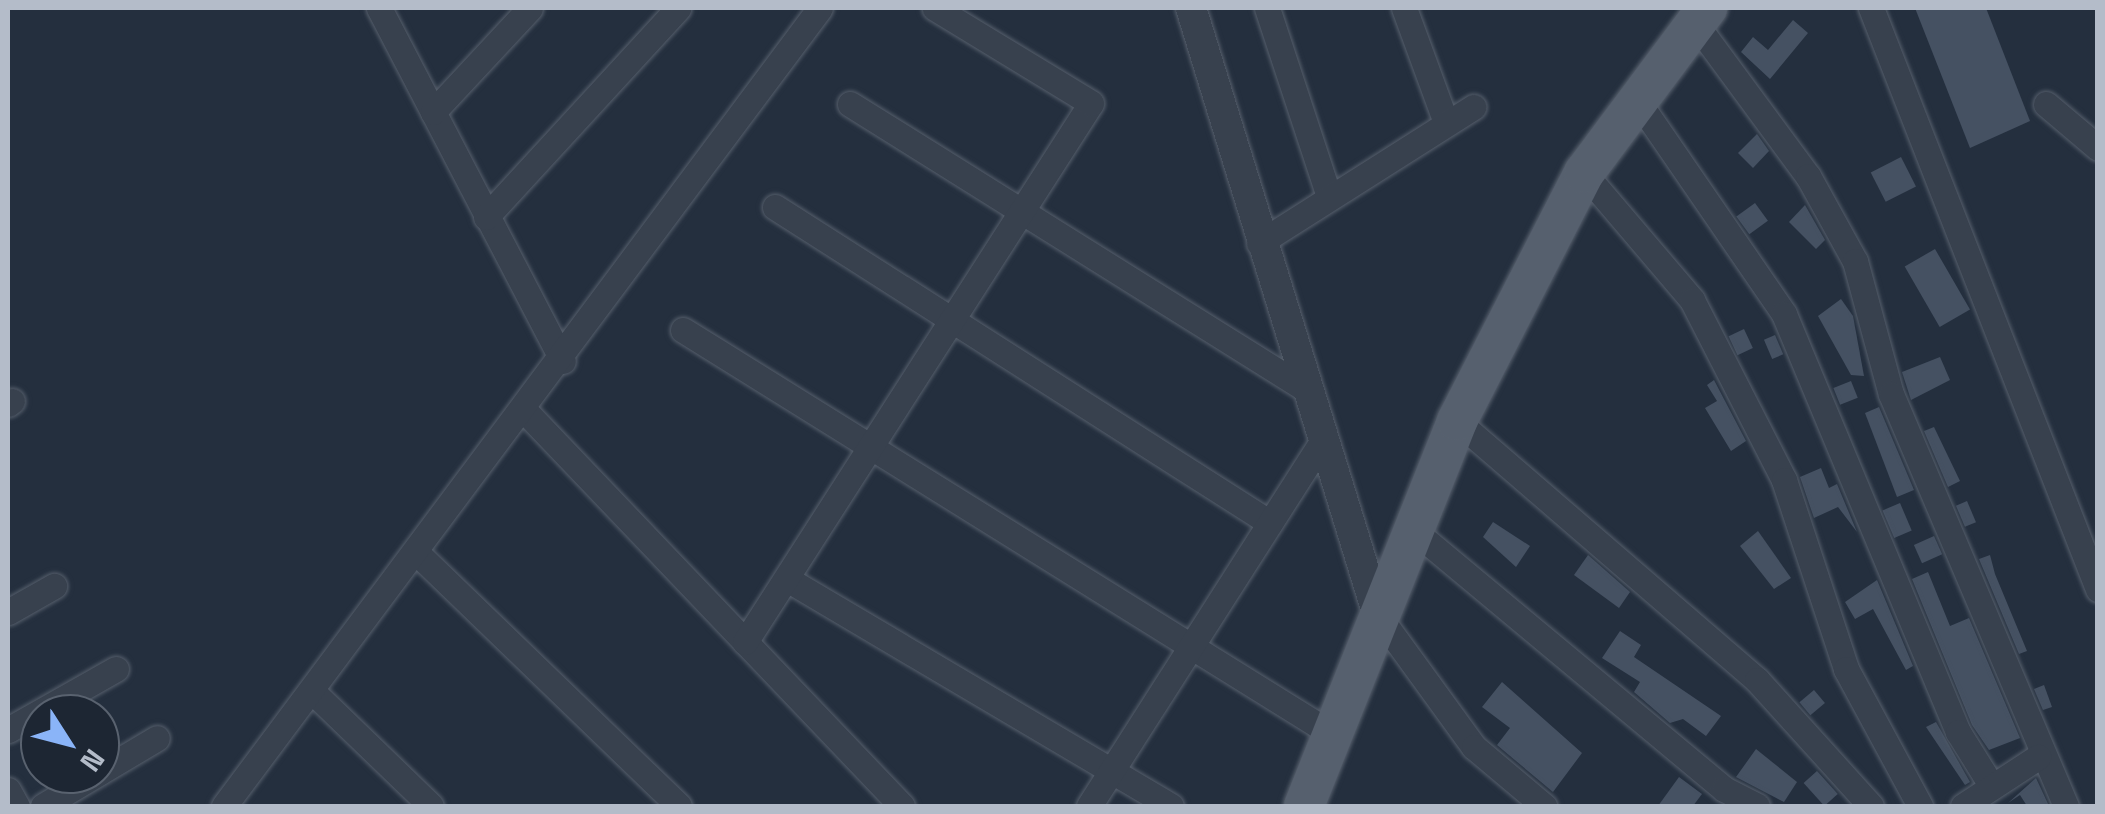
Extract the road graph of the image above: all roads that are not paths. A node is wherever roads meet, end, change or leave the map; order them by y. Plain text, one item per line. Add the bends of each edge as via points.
1 (380, 8) edge
2 (530, 8) edge
3 (678, 8) edge
4 (820, 8) edge
5 (935, 8) edge
6 (1191, 8) edge
7 (1267, 8) edge
8 (1404, 8) edge
9 (1871, 8) edge
10 (1701, 15) edge
11 (1636, 97) junction
12 (850, 104) dead end
13 (2046, 104) dead end
14 (1473, 106) dead end
15 (433, 112) junction
16 (1446, 123) junction
17 (2098, 148) edge
18 (1584, 172) junction
19 (1328, 193) junction
20 (776, 208) dead end
21 (1020, 214) junction
22 (486, 217) junction
23 (1259, 243) junction
24 (955, 317) junction
25 (683, 330) dead end
26 (563, 361) junction
27 (1309, 392) junction
28 (525, 411) junction
29 (1458, 421) junction
30 (1324, 438) junction
31 (876, 448) junction
32 (1270, 523) junction
33 (1412, 529) junction
34 (417, 553) junction
35 (787, 579) junction
36 (54, 586) dead end
37 (2098, 589) edge
38 (8, 612) edge
39 (1378, 616) junction
40 (745, 642) junction
41 (1191, 646) junction
42 (116, 669) dead end
43 (312, 691) junction
44 (8, 730) edge
45 (1332, 734) junction
46 (157, 738) dead end
47 (2038, 757) junction
48 (120, 760) edge
49 (1112, 770) junction
50 (1991, 784) junction
51 (8, 790) edge
52 (230, 799) edge
53 (17, 806) edge
54 (212, 806) edge
55 (431, 806) edge
56 (679, 806) edge
57 (902, 806) edge
58 (1089, 806) edge
59 (1171, 806) edge
60 (1304, 806) edge
61 (1544, 806) edge
62 (1757, 806) edge
63 (1872, 806) edge
64 (1920, 806) edge
65 (1964, 806) edge
66 (2066, 806) edge

1 - 15 street
2 - 15 street
3 - 22 street
4 - 26 street
5 - 21 street via 1091,103
6 - 23 street
7 - 19 street
8 - 16 street
9 - 37 street
10 - 11 main road
10 - 47 street via 1808,176 1854,261 1891,394
11 - 18 main road
11 - 50 street via 1784,314 1958,732
12 - 21 street
13 - 17 street
14 - 16 street
15 - 22 street
16 - 19 street
18 - 29 main road
18 - 64 street via 1692,300 1784,480 1846,669
19 - 23 street
20 - 24 street
21 - 24 street
21 - 27 street
22 - 26 street
23 - 27 street
24 - 31 street
24 - 32 street
25 - 31 street
26 - 28 street
27 - 30 street
28 - 34 street
28 - 40 street
29 - 33 main road
29 - 63 street via 1757,680
30 - 32 street
30 - 39 street
31 - 35 street
31 - 41 street
32 - 41 street
33 - 39 main road
33 - 62 street via 1724,789
34 - 43 street
34 - 56 street
35 - 40 street
35 - 49 street
36 - 38 street
39 - 45 main road
39 - 61 street via 1474,747
40 - 57 street
41 - 45 street
41 - 49 street
42 - 44 street
43 - 52 street
43 - 55 street
45 - 60 main road
46 - 48 street
47 - 50 street
47 - 66 street
49 - 58 street
49 - 59 street
50 - 65 street
51 - 53 street
52 - 54 street

